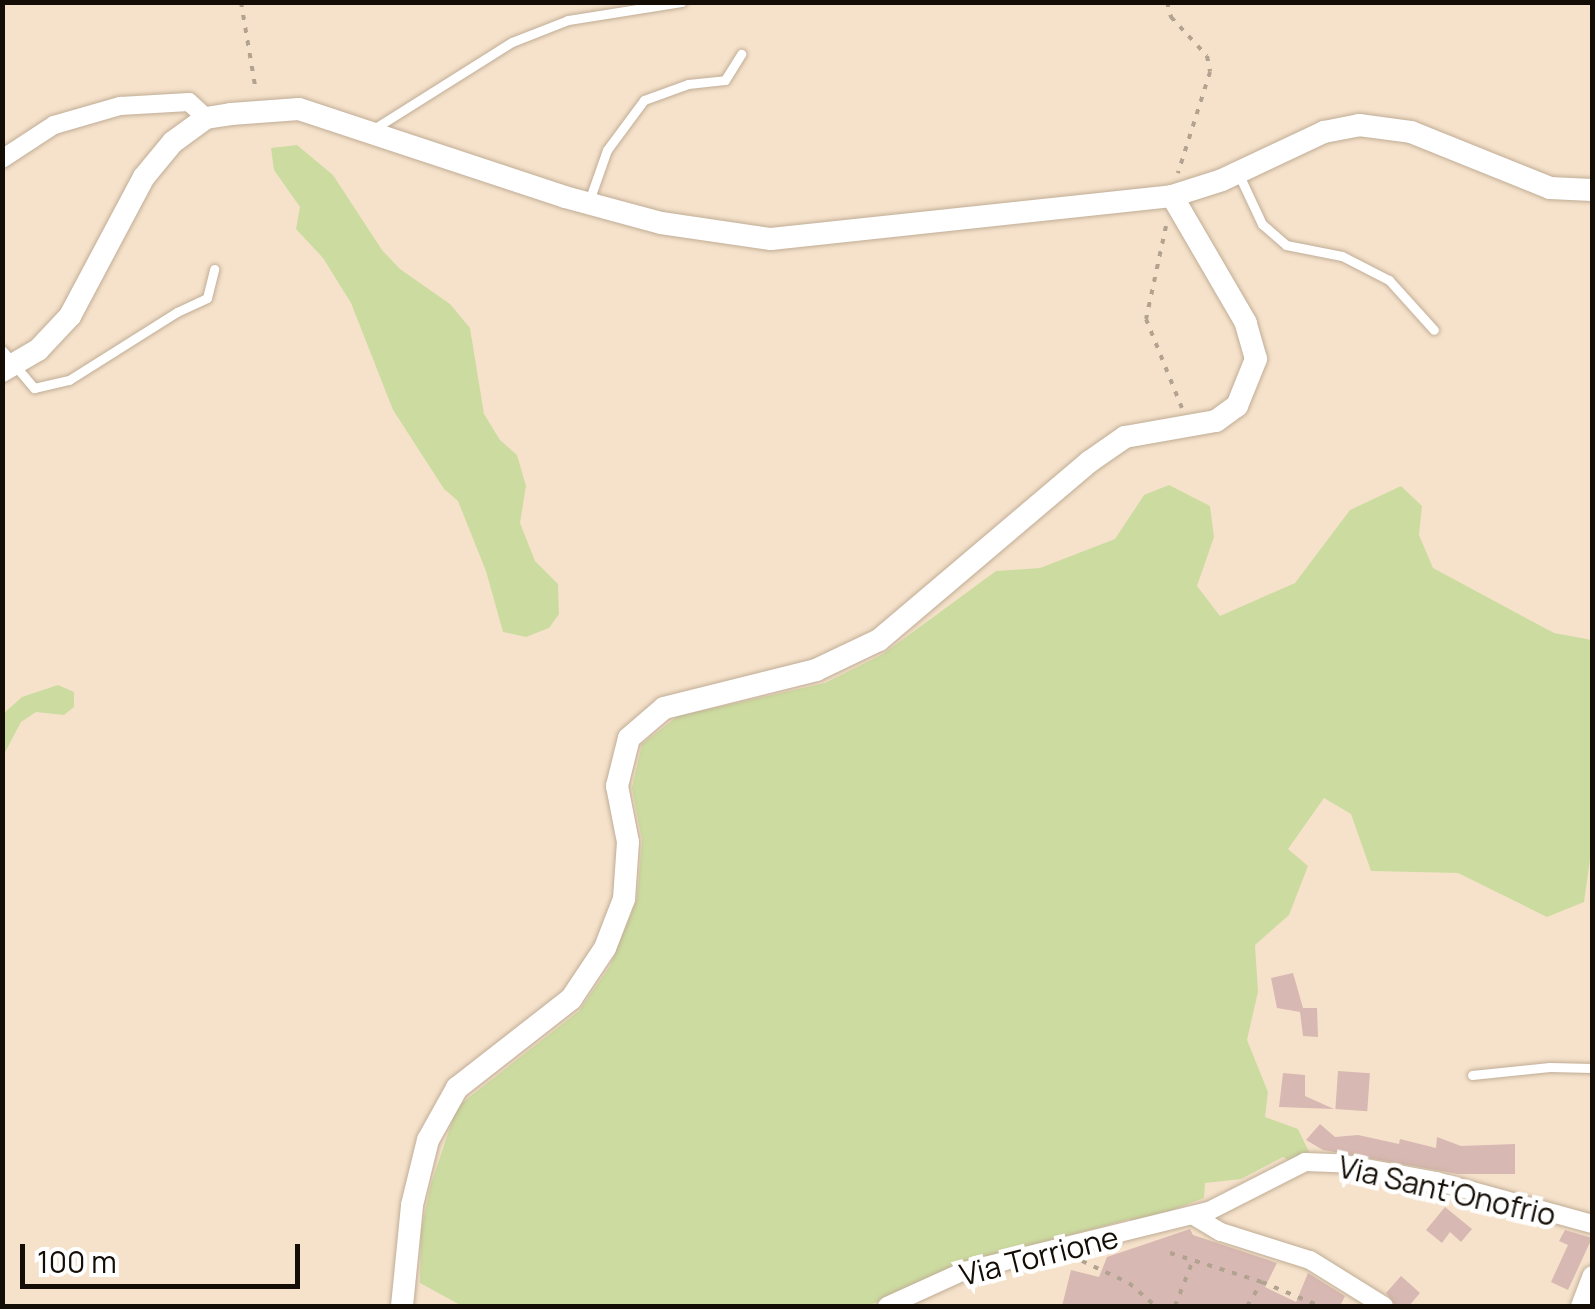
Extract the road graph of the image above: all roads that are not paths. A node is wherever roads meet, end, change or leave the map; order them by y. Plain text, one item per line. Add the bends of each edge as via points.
1 (682, 2) edge
2 (741, 54) dead end
3 (206, 118) junction
4 (369, 132) junction
5 (2, 158) edge
6 (1238, 173) junction
7 (1592, 190) edge
8 (1172, 196) junction
9 (588, 204) junction
10 (214, 269) dead end
11 (1434, 330) dead end
12 (6, 362) edge
13 (1592, 1068) edge
14 (1472, 1074) dead end
15 (1194, 1216) junction
16 (1592, 1224) edge
17 (1592, 1276) edge
18 (402, 1306) edge
19 (888, 1306) edge
20 (1384, 1306) edge
21 (1580, 1306) edge

1 - 4 lane via 568,20 512,42
2 - 9 lane via 725,80 644,100 607,150
3 - 4 street via 300,108
3 - 5 street via 189,102 120,106 54,126
3 - 12 street via 173,142 144,177 70,316 38,350
4 - 9 street
6 - 7 street via 1324,132 1377,126 1434,140 1550,188
6 - 8 street
6 - 11 lane via 1262,224 1286,246 1342,256 1389,280
8 - 9 street via 771,239 660,223
8 - 18 street via 1246,322 1256,359 1237,406 1216,421 1125,438 879,640 816,670 664,708 630,738 617,786 628,842 624,899 606,948 571,999 457,1088 428,1140 412,1205
10 - 12 lane via 207,298 69,380 34,388
13 - 14 lane
15 - 16 street, Via Sant'Onofrio via 1305,1162 1436,1181
15 - 19 street, Via Torrione via 964,1271
15 - 20 street via 1221,1232 1310,1260
17 - 21 street

